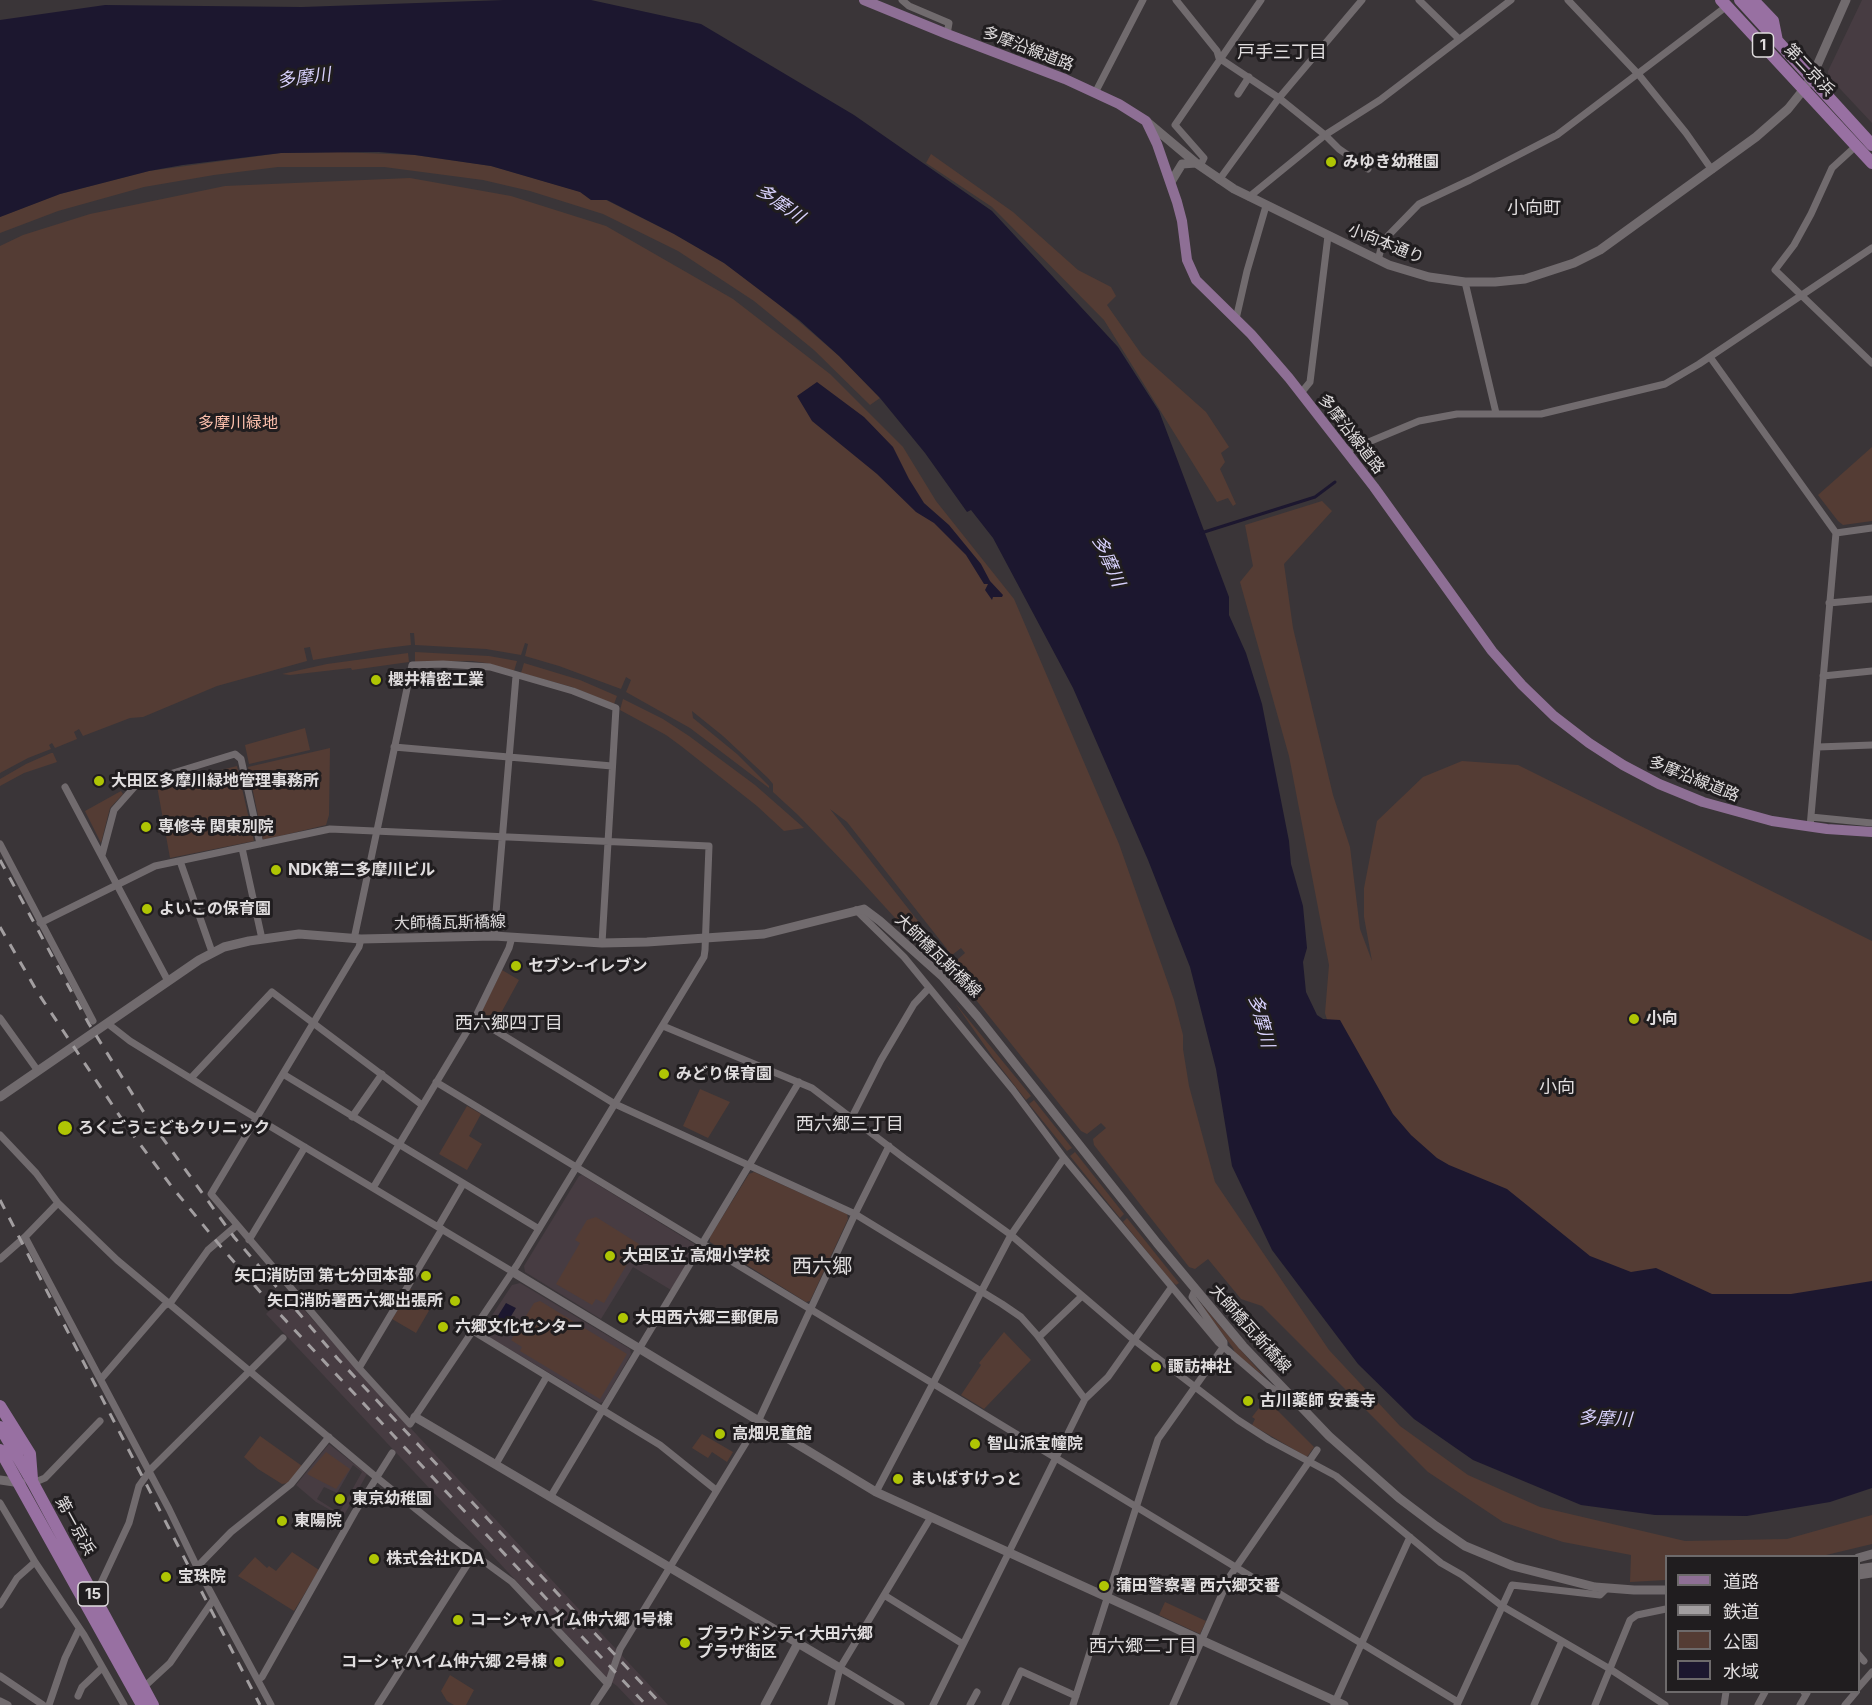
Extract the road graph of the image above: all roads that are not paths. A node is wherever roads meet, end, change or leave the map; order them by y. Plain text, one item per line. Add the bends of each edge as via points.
1 (864, 0) edge
2 (902, 0) edge
3 (1143, 0) edge
4 (1176, 0) edge
5 (1261, 0) edge
6 (1362, 0) edge
7 (1419, 0) edge
8 (1511, 0) edge
9 (1568, 0) edge
10 (1740, 0) edge
11 (1753, 0) edge
12 (1846, 0) edge
13 (1724, 3) edge
14 (947, 34) junction
15 (1459, 39) junction
16 (1777, 42) junction
17 (1219, 58) junction
18 (1639, 75) junction
19 (1249, 77) junction
20 (1812, 77) junction
21 (1804, 89) junction
22 (1095, 93) junction
23 (1238, 94) dead end
24 (1280, 98) junction
25 (1146, 121) junction
26 (1325, 135) junction
27 (1872, 145) edge
28 (1856, 146) junction
29 (1198, 164) junction
30 (1872, 164) edge
31 (1368, 169) dead end
32 (1712, 170) junction
33 (1220, 180) junction
34 (1171, 182) junction
35 (1249, 197) junction
36 (1266, 206) junction
37 (1328, 236) junction
38 (1872, 248) edge
39 (1378, 260) junction
40 (1466, 282) junction
41 (1801, 295) junction
42 (1236, 319) junction
43 (1710, 357) junction
44 (1872, 363) edge
45 (1301, 393) junction
46 (1496, 413) junction
47 (1347, 451) junction
48 (1872, 528) edge
49 (1836, 533) junction
50 (1872, 599) edge
51 (1829, 603) junction
52 (1872, 671) edge
53 (516, 676) junction
54 (1823, 676) junction
55 (1872, 745) edge
56 (394, 747) junction
57 (1818, 747) junction
58 (509, 756) junction
59 (612, 766) junction
60 (65, 787) dead end
61 (1810, 822) junction
62 (1872, 823) edge
63 (377, 831) junction
64 (1872, 832) edge
65 (502, 835) junction
66 (608, 841) junction
67 (0, 844) edge
68 (260, 844) junction
69 (242, 848) junction
70 (102, 855) junction
71 (180, 861) junction
72 (117, 885) junction
73 (856, 910) junction
74 (40, 923) junction
75 (494, 936) junction
76 (512, 937) junction
77 (705, 938) junction
78 (261, 939) junction
79 (357, 939) junction
80 (602, 943) junction
81 (212, 952) junction
82 (168, 981) junction
83 (929, 988) junction
84 (0, 1018) edge
85 (475, 1018) junction
86 (93, 1021) dead end
87 (314, 1022) junction
88 (107, 1023) junction
89 (663, 1026) junction
90 (38, 1071) junction
91 (283, 1074) junction
92 (382, 1074) junction
93 (191, 1078) junction
94 (436, 1082) junction
95 (799, 1082) junction
96 (0, 1097) edge
97 (615, 1104) junction
98 (422, 1105) junction
99 (352, 1117) junction
100 (852, 1117) junction
101 (257, 1118) junction
102 (0, 1135) edge
103 (398, 1145) junction
104 (889, 1146) junction
105 (305, 1147) junction
106 (1064, 1158) junction
107 (750, 1166) junction
108 (577, 1167) junction
109 (464, 1184) junction
110 (373, 1188) junction
111 (58, 1203) junction
112 (855, 1214) junction
113 (236, 1226) junction
114 (440, 1228) junction
115 (539, 1229) junction
116 (1011, 1235) junction
117 (25, 1237) junction
118 (249, 1240) junction
119 (703, 1244) junction
120 (0, 1259) edge
121 (513, 1272) junction
122 (1171, 1288) junction
123 (1195, 1290) junction
124 (981, 1293) junction
125 (1082, 1296) junction
126 (168, 1304) junction
127 (811, 1309) junction
128 (473, 1331) junction
129 (1039, 1337) junction
130 (283, 1338) dead end
131 (1134, 1340) junction
132 (1224, 1346) junction
133 (639, 1348) junction
134 (359, 1368) junction
135 (249, 1372) junction
136 (547, 1376) junction
137 (101, 1379) junction
138 (934, 1383) junction
139 (1194, 1388) junction
140 (1286, 1390) junction
141 (1085, 1400) junction
142 (0, 1406) edge
143 (602, 1410) junction
144 (415, 1417) junction
145 (758, 1420) junction
146 (100, 1421) dead end
147 (0, 1427) edge
148 (329, 1437) junction
149 (0, 1450) edge
150 (1317, 1450) dead end
151 (392, 1453) dead end
152 (1055, 1457) junction
153 (1309, 1462) junction
154 (496, 1464) junction
155 (148, 1473) junction
156 (376, 1477) junction
157 (0, 1480) edge
158 (26, 1483) junction
159 (716, 1490) junction
160 (876, 1492) junction
161 (551, 1496) junction
162 (0, 1503) edge
163 (1137, 1506) junction
164 (931, 1517) junction
165 (1410, 1537) junction
166 (1008, 1552) junction
167 (474, 1554) junction
168 (35, 1562) junction
169 (1236, 1566) junction
170 (197, 1567) junction
171 (670, 1567) junction
172 (1607, 1588) junction
173 (1665, 1590) edge
174 (93, 1593) junction
175 (884, 1595) junction
176 (1108, 1598) junction
177 (214, 1599) junction
178 (0, 1605) edge
179 (1502, 1606) junction
180 (1663, 1610) edge
181 (99, 1626) junction
182 (81, 1632) junction
183 (1201, 1640) junction
184 (1562, 1641) junction
185 (798, 1643) junction
186 (1362, 1643) junction
187 (963, 1644) junction
188 (1860, 1656) edge
189 (1864, 1661) dead end
190 (102, 1668) junction
191 (840, 1668) junction
192 (1610, 1669) junction
193 (1872, 1672) edge
194 (0, 1676) edge
195 (258, 1680) junction
196 (608, 1684) junction
197 (1860, 1686) edge
198 (144, 1687) junction
199 (977, 1692) dead end
200 (1855, 1693) edge
201 (78, 1696) dead end
202 (1076, 1696) junction
203 (0, 1701) edge
204 (1458, 1703) edge
205 (122, 1704) edge
206 (1338, 1704) edge
207 (8, 1705) edge
208 (43, 1705) edge
209 (48, 1705) edge
210 (142, 1705) edge
211 (153, 1705) edge
212 (271, 1705) edge
213 (378, 1705) edge
214 (594, 1705) edge
215 (765, 1705) edge
216 (831, 1705) edge
217 (901, 1705) edge
218 (933, 1705) edge
219 (970, 1705) edge
220 (1005, 1705) edge
221 (1073, 1705) edge
222 (1173, 1705) edge
223 (1534, 1705) edge
224 (1595, 1705) edge
225 (1665, 1705) edge
226 (1845, 1705) edge

1 - 14 main road, 多摩沿線道路
2 - 14 street via 949,23
3 - 22 street
4 - 17 street
5 - 17 street
6 - 24 street
7 - 15 street
8 - 15 street
9 - 18 street
10 - 16 highway, 第二京浜 / 1
11 - 16 highway via 1773,21
12 - 20 street
13 - 18 street
13 - 21 highway, 第二京浜 / 1
14 - 22 main road, 多摩沿線道路
15 - 26 street via 1380,100
16 - 20 highway, 第二京浜 / 1
17 - 19 street
17 - 29 street via 1175,124 1204,158
18 - 32 street
18 - 39 street via 1557,135 1419,204 1383,241
19 - 23 street
19 - 24 street
20 - 21 street, 小向本通り
20 - 27 highway, 第二京浜 / 1
21 - 28 highway, 第二京浜 / 1
21 - 32 street, 小向本通り via 1788,109
22 - 25 main road, 多摩沿線道路
24 - 26 street
24 - 33 street
25 - 29 street, 小向本通り
25 - 34 main road, 多摩沿線道路
26 - 31 street
26 - 35 street
28 - 30 highway, 第二京浜 / 1
28 - 41 street via 1832,168 1794,245 1775,270
29 - 33 street, 小向本通り
29 - 34 street via 1182,164
32 - 40 street, 小向本通り via 1616,240 1574,263 1511,281
33 - 35 street, 小向本通り
34 - 42 main road, 多摩沿線道路 via 1192,274
35 - 36 street, 小向本通り
36 - 37 street, 小向本通り
36 - 42 street
37 - 39 street, 小向本通り
37 - 45 street via 1310,382
38 - 41 street
39 - 40 street, 小向本通り via 1429,278
40 - 46 street
41 - 43 street
41 - 44 street
42 - 45 main road, 多摩沿線道路
43 - 46 street via 1665,384 1541,414
43 - 49 street
45 - 47 main road, 多摩沿線道路
46 - 47 street via 1457,414 1419,421
47 - 61 main road, 多摩沿線道路 via 1496,656 1567,727 1623,765 1681,794 1752,817
48 - 49 street
49 - 51 street
50 - 51 street
51 - 54 street
52 - 54 street
53 - 56 street via 480,666 412,665
53 - 58 street
53 - 59 street via 573,691 616,708
54 - 57 street
55 - 57 street
56 - 58 street
56 - 63 street
57 - 61 street
58 - 59 street
58 - 65 street
59 - 66 street
60 - 70 street
61 - 62 street
61 - 64 main road, 多摩沿線道路
63 - 65 street
63 - 68 street via 330,829
63 - 79 street
65 - 66 street
65 - 75 street
66 - 77 street via 709,846
66 - 80 street
67 - 74 street
68 - 69 street
68 - 70 street via 241,759 235,754 137,784 114,810
69 - 71 street
69 - 78 street
70 - 72 street
71 - 72 street via 155,866
71 - 81 street
72 - 74 street
72 - 82 street
73 - 77 street, 大師橋瓦斯橋線 via 764,934
73 - 83 street
73 - 123 street, 大師橋瓦斯橋線 via 864,909 874,916 943,977
74 - 86 street
75 - 76 street, 大師橋瓦斯橋線
75 - 79 street, 大師橋瓦斯橋線
76 - 80 street, 大師橋瓦斯橋線
76 - 85 street
77 - 80 street, 大師橋瓦斯橋線
77 - 89 street via 704,957
78 - 79 street, 大師橋瓦斯橋線 via 299,934
78 - 81 street, 大師橋瓦斯橋線
79 - 87 street via 359,946
81 - 82 street, 大師橋瓦斯橋線
82 - 88 street, 大師橋瓦斯橋線
83 - 100 street via 914,1004
83 - 106 street
84 - 90 street
85 - 94 street
85 - 97 street
87 - 91 street
87 - 92 street
87 - 93 street via 272,992
88 - 90 street, 大師橋瓦斯橋線
88 - 93 street
89 - 95 street
89 - 97 street
90 - 96 street, 大師橋瓦斯橋線
91 - 99 street
91 - 101 street
92 - 98 street
92 - 99 street
93 - 101 street
94 - 98 street
94 - 108 street
95 - 100 street
95 - 107 street
97 - 107 street
97 - 108 street
98 - 103 street
99 - 103 street
100 - 104 street
101 - 105 street
101 - 113 street via 211,1194
102 - 111 street
103 - 109 street
103 - 110 street
104 - 112 street
104 - 116 street
105 - 110 street
105 - 118 street
106 - 116 street
106 - 122 street
107 - 112 street
107 - 119 street
108 - 115 street
108 - 119 street
109 - 114 street
109 - 115 street
110 - 114 street
111 - 117 street
111 - 126 street
112 - 124 street
112 - 127 street
113 - 118 street
113 - 126 street via 208,1250
114 - 121 street
114 - 134 street
115 - 121 street
116 - 124 street
116 - 125 street
117 - 120 street
117 - 137 street
118 - 134 street
119 - 127 street
119 - 133 street
121 - 128 street
121 - 133 street
122 - 131 street
122 - 132 street
123 - 132 street via 1192,1297
123 - 140 street, 大師橋瓦斯橋線
124 - 129 street via 1021,1317
124 - 138 street
125 - 129 street
125 - 131 street
126 - 135 street
126 - 137 street
127 - 138 street
127 - 145 street
128 - 136 street
128 - 144 street
129 - 141 street
130 - 135 street
131 - 139 street
131 - 141 street via 1108,1377
132 - 139 street
132 - 140 street via 1270,1387 1280,1394
133 - 143 street
133 - 145 street
134 - 144 street via 410,1424
135 - 148 street
135 - 155 street
136 - 143 street
136 - 154 street
137 - 155 street
138 - 152 street
138 - 160 street
139 - 153 street via 1269,1440
139 - 163 street via 1158,1439
140 - 172 street, 大師橋瓦斯橋線 via 1329,1436 1400,1498 1465,1546 1513,1566
141 - 152 street
142 - 158 highway via 30,1454
143 - 159 street via 660,1445
143 - 161 street
144 - 154 street
145 - 159 street
145 - 160 street
146 - 158 street via 50,1473
147 - 158 highway, 第一京浜 / 15
148 - 156 street
148 - 170 street via 291,1484 231,1532
149 - 158 highway, 第一京浜 / 15
150 - 153 street
151 - 156 street
152 - 163 street
152 - 166 street
153 - 165 street via 1336,1476
153 - 169 street
154 - 161 street
155 - 170 street
155 - 174 street via 139,1486 119,1545
156 - 167 street
156 - 195 street
157 - 158 street
158 - 174 highway, 第一京浜 / 15
158 - 181 highway, 第一京浜 / 15 via 51,1542
159 - 171 street
160 - 164 street
161 - 171 street
162 - 168 street
163 - 169 street
163 - 176 street
164 - 166 street
164 - 175 street
165 - 179 street
165 - 186 street
166 - 176 street
166 - 187 street
167 - 196 street via 512,1582
167 - 213 street
168 - 178 street via 17,1578
168 - 182 street
169 - 183 street
169 - 186 street
170 - 177 street
171 - 185 street
171 - 196 street via 620,1649
172 - 173 street, 大師橋瓦斯橋線
172 - 179 street via 1599,1595 1512,1585
174 - 198 highway, 第一京浜 / 15
175 - 187 street
175 - 191 street
176 - 183 street
176 - 202 street
177 - 195 street
177 - 198 street via 170,1664
179 - 184 street
179 - 204 street
180 - 192 street via 1628,1619
181 - 182 street
181 - 210 highway, 第一京浜 / 15
182 - 190 street
182 - 209 street via 65,1658
183 - 206 street
183 - 222 street
184 - 192 street
184 - 223 street
185 - 191 street
185 - 215 street
186 - 204 street
186 - 206 street
187 - 218 street
188 - 189 street
190 - 201 street
190 - 205 street
191 - 216 street
191 - 217 street
192 - 224 street
192 - 225 street
193 - 197 street
194 - 208 street
195 - 212 street
196 - 214 street
198 - 211 highway, 第一京浜 / 15
199 - 219 street
200 - 226 street
202 - 220 street via 1021,1671
202 - 221 street
203 - 207 street

